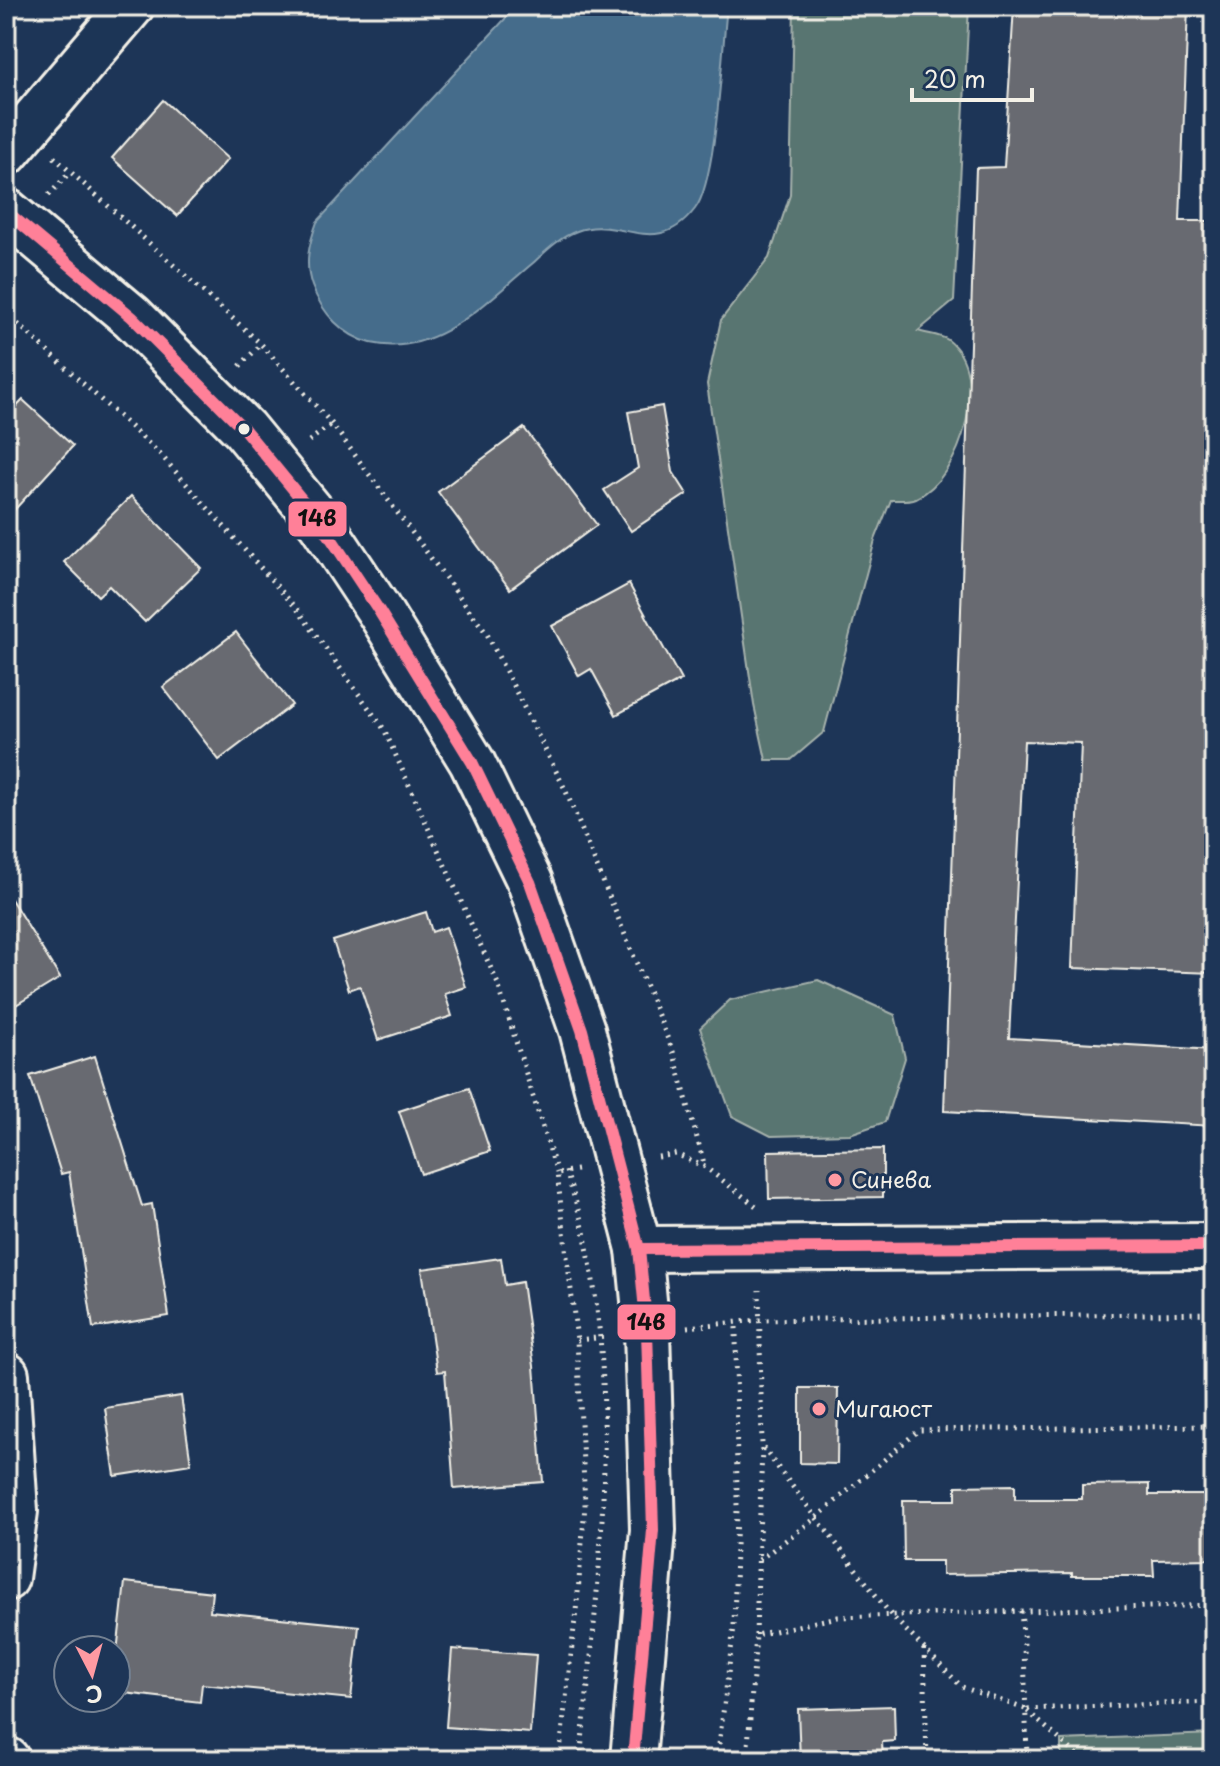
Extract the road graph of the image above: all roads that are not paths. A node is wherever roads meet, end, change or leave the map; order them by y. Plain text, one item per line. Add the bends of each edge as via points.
1 (131, 6) edge
2 (6, 153) edge
3 (6, 211) edge
4 (1214, 1246) edge
5 (639, 1249) junction
6 (6, 1375) edge
7 (6, 1578) edge
8 (633, 1760) edge

1 - 2 street
3 - 5 street via 132,317 253,441 321,523 472,762 530,882 582,1030
4 - 5 street
5 - 8 street via 653,1530
6 - 7 street via 15,1511

